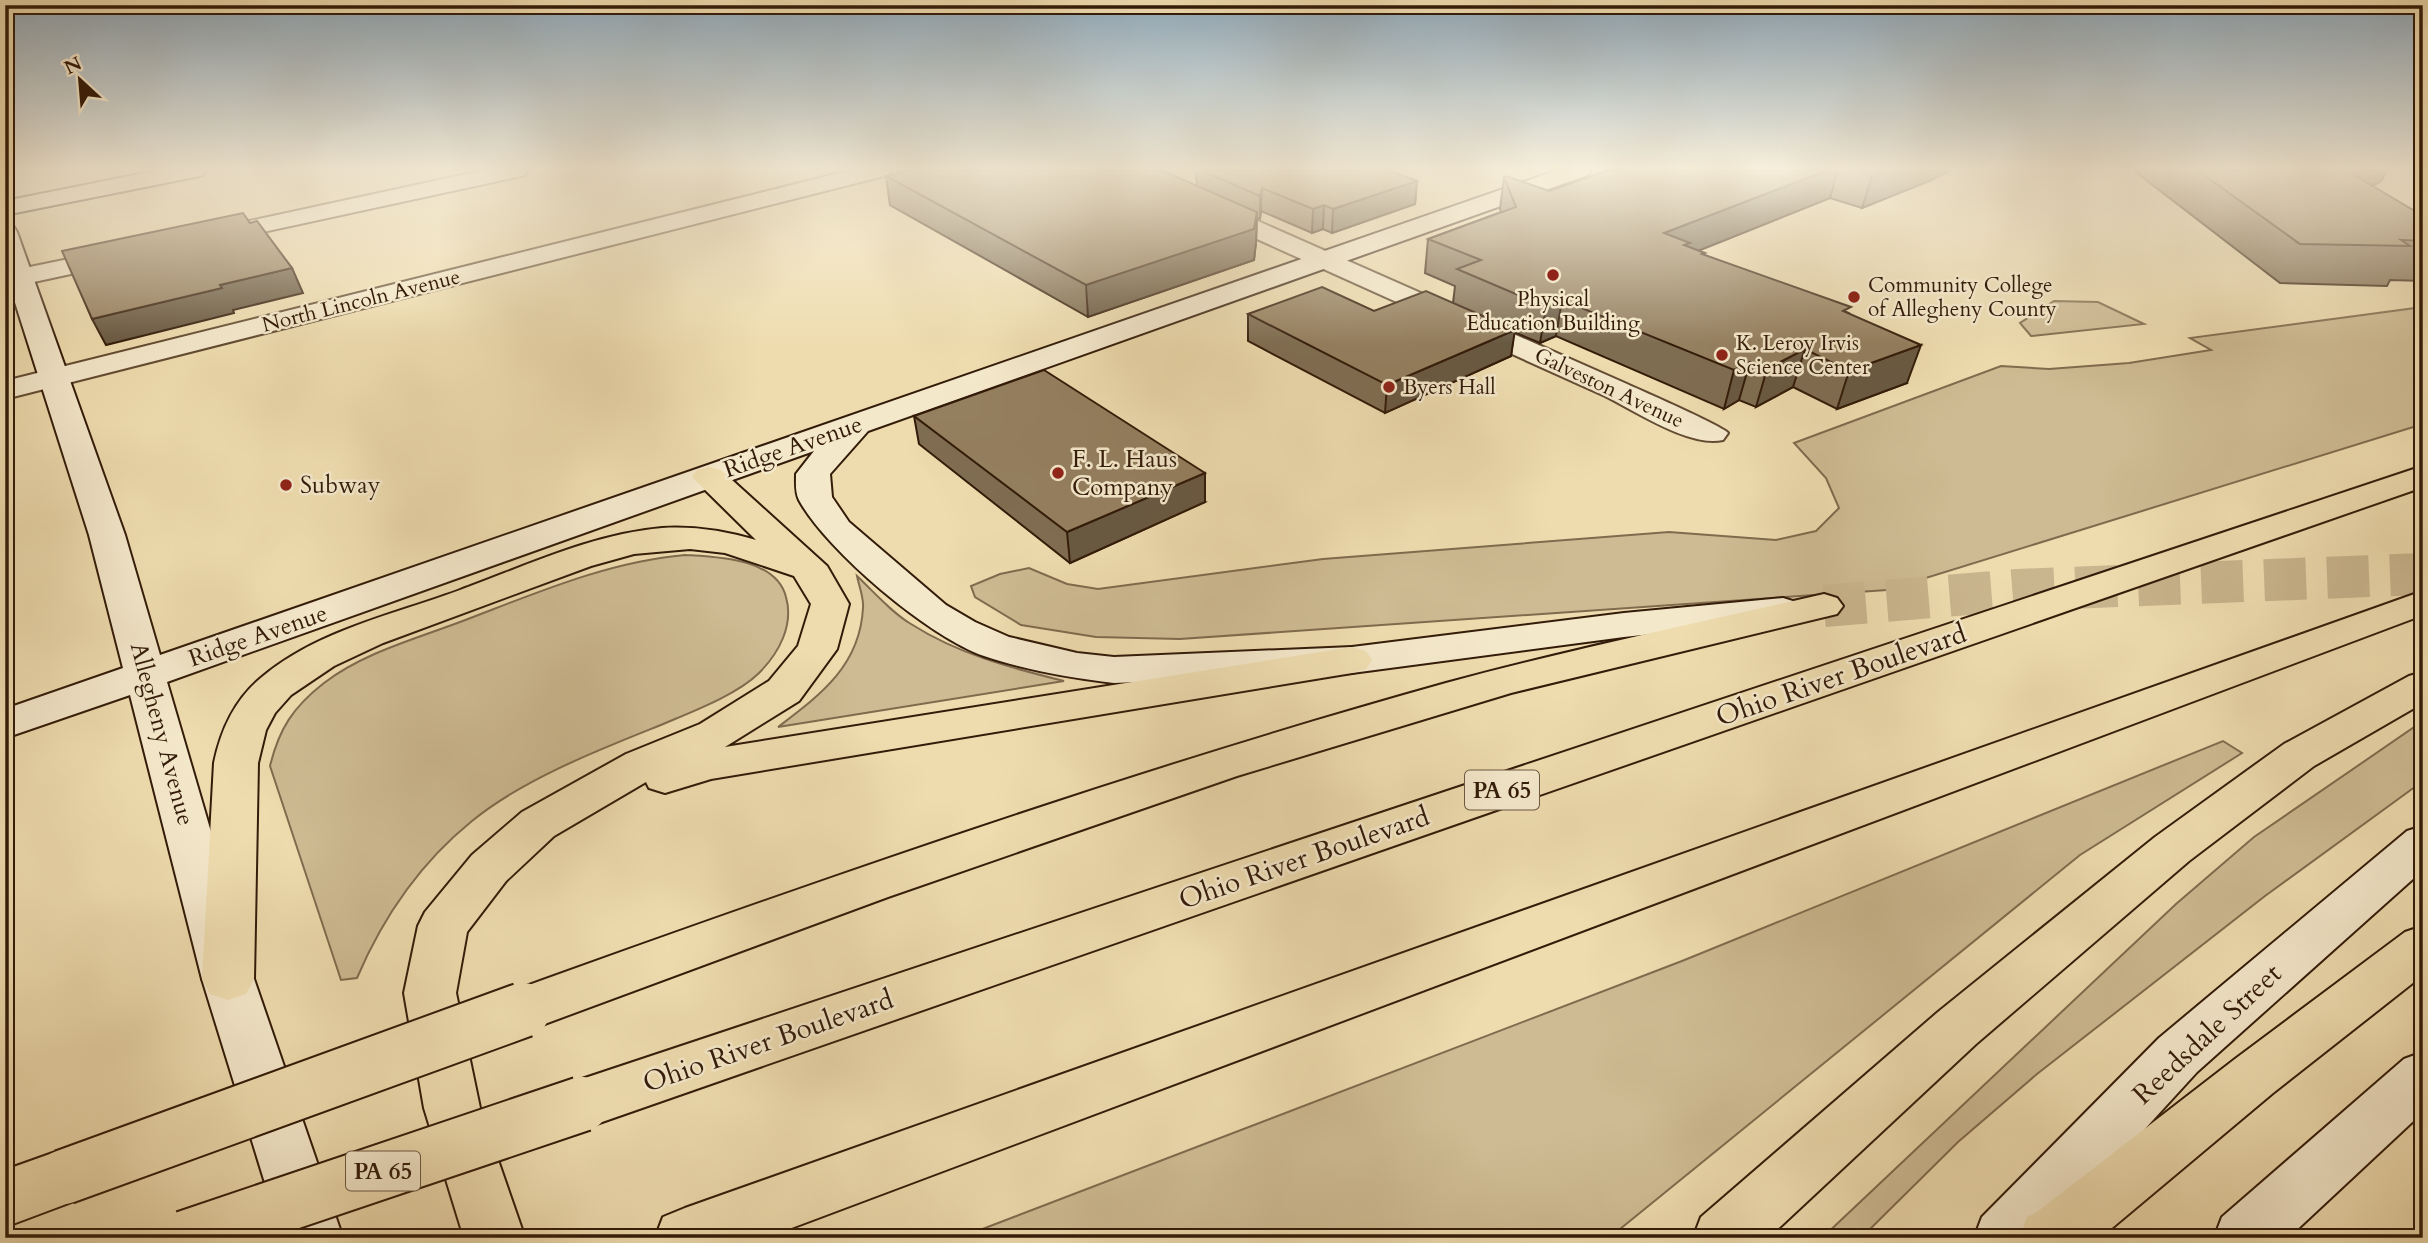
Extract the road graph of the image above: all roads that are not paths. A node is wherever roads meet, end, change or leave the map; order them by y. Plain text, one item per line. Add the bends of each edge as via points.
1 (252, 228) edge
2 (650, 228) edge
3 (1254, 228) edge
4 (1416, 228) edge
5 (5, 232) edge
6 (183, 243) edge
7 (143, 251) edge
8 (1326, 260) junction
9 (19, 277) junction
10 (54, 378) junction
11 (5, 390) edge
12 (860, 424) junction
13 (1712, 433) dead end
14 (2423, 476) edge
15 (709, 477) junction
16 (814, 574) junction
17 (2423, 602) edge
18 (1824, 606) joint
19 (1352, 660) junction
20 (145, 676) junction
21 (2423, 685) edge
22 (5, 724) edge
23 (538, 824) junction
24 (2423, 843) edge
25 (2423, 946) edge
26 (228, 979) junction
27 (2423, 1076) edge
28 (5, 1199) edge
29 (185, 1238) edge
30 (313, 1238) edge
31 (495, 1238) edge
32 (685, 1238) edge
33 (1723, 1238) edge
34 (2004, 1238) edge
35 (2049, 1238) edge
36 (2244, 1238) edge

1 - 6 main road
2 - 10 main road, North Lincoln Avenue
3 - 8 main road, Galveston Avenue
4 - 8 main road, Ridge Avenue
5 - 9 main road, Allegheny Avenue
7 - 9 main road
8 - 12 main road, Ridge Avenue
8 - 13 main road, Galveston Avenue
9 - 10 main road, Allegheny Avenue
10 - 11 main road, North Lincoln Avenue
10 - 20 main road, Allegheny Avenue via 107,535
12 - 15 main road, Ridge Avenue
12 - 19 main road via 813,474 815,498 837,529 932,614 961,631 997,648 1114,670
14 - 29 highway, Ohio River Boulevard / PA 65, bridge
15 - 16 highway
15 - 20 main road, Ridge Avenue
16 - 23 highway via 830,604 817,649 784,691 715,734 642,765
16 - 26 highway via 752,549 692,538 656,540 602,552 399,625 304,667 263,700 241,732
17 - 32 highway
18 - 19 main road via 1625,625
18 - 28 highway, bridge via 1461,693 1067,814
19 - 23 highway via 711,764 631,787
20 - 22 main road, Ridge Avenue
20 - 26 main road, Allegheny Avenue
21 - 33 highway via 2299,755 2172,849 1958,1028
23 - 31 highway via 489,868 443,926 429,993 452,1108
24 - 34 main road, Reedsdale Street via 2178,1055
25 - 35 highway
26 - 30 main road, Allegheny Avenue
27 - 36 main road

